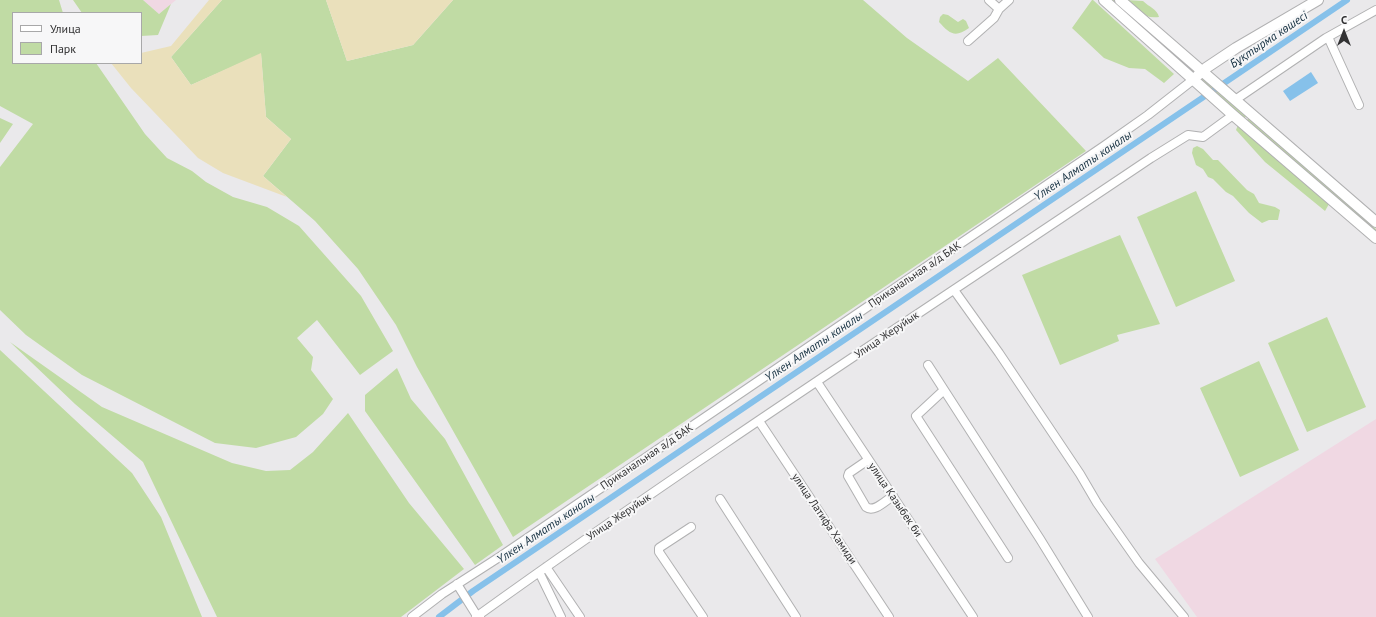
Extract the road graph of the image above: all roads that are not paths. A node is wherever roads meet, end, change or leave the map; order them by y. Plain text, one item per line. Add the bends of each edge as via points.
1 (989, 0) edge
2 (1009, 0) edge
3 (1104, 0) edge
4 (1120, 0) edge
5 (1318, 0) edge
6 (999, 9) junction
7 (1376, 10) edge
8 (1328, 37) junction
9 (968, 41) dead end
10 (1203, 71) junction
11 (1196, 81) junction
12 (1233, 98) junction
13 (1359, 105) dead end
14 (1232, 115) junction
15 (1376, 222) edge
16 (1376, 238) edge
17 (954, 290) junction
18 (928, 365) dead end
19 (817, 382) junction
20 (944, 390) junction
21 (759, 421) junction
22 (868, 460) junction
23 (893, 496) junction
24 (720, 499) dead end
25 (691, 527) dead end
26 (1008, 558) dead end
27 (543, 569) junction
28 (457, 584) junction
29 (477, 615) edge
30 (412, 617) edge
31 (561, 617) edge
32 (580, 617) edge
33 (703, 617) edge
34 (796, 617) edge
35 (889, 617) edge
36 (973, 617) edge
37 (1088, 617) edge
38 (1184, 617) edge

1 - 6 street
2 - 6 street
3 - 11 main road
4 - 10 main road
5 - 10 main road, Приканальная а/д БАК via 1236,48
6 - 9 street via 994,18
7 - 8 street
8 - 12 street
8 - 13 street
10 - 11 main road, Приканальная а/д БАК
10 - 12 main road
11 - 14 main road
11 - 28 street, Приканальная а/д БАК via 676,438
12 - 15 main road
14 - 16 main road
14 - 17 street, Улица Жеруйык via 1204,137 1188,135 1151,158
17 - 19 street, Улица Жеруйык
17 - 38 street via 1008,366 1097,503 1139,562
18 - 20 street
19 - 21 street, Улица Жеруйык
19 - 22 street, улица Казыбек би
20 - 26 street via 916,416
20 - 37 street
21 - 27 street, Улица Жеруйык
21 - 35 street, улица Латифа Хамиди
22 - 23 street, улица Казыбек би
22 - 23 street via 848,473 866,507 873,509
23 - 36 street, улица Казыбек би
24 - 34 street
25 - 33 street via 659,548 659,552
27 - 29 street
27 - 31 street
27 - 32 street
28 - 29 street
28 - 30 street, Приканальная а/д БАК

